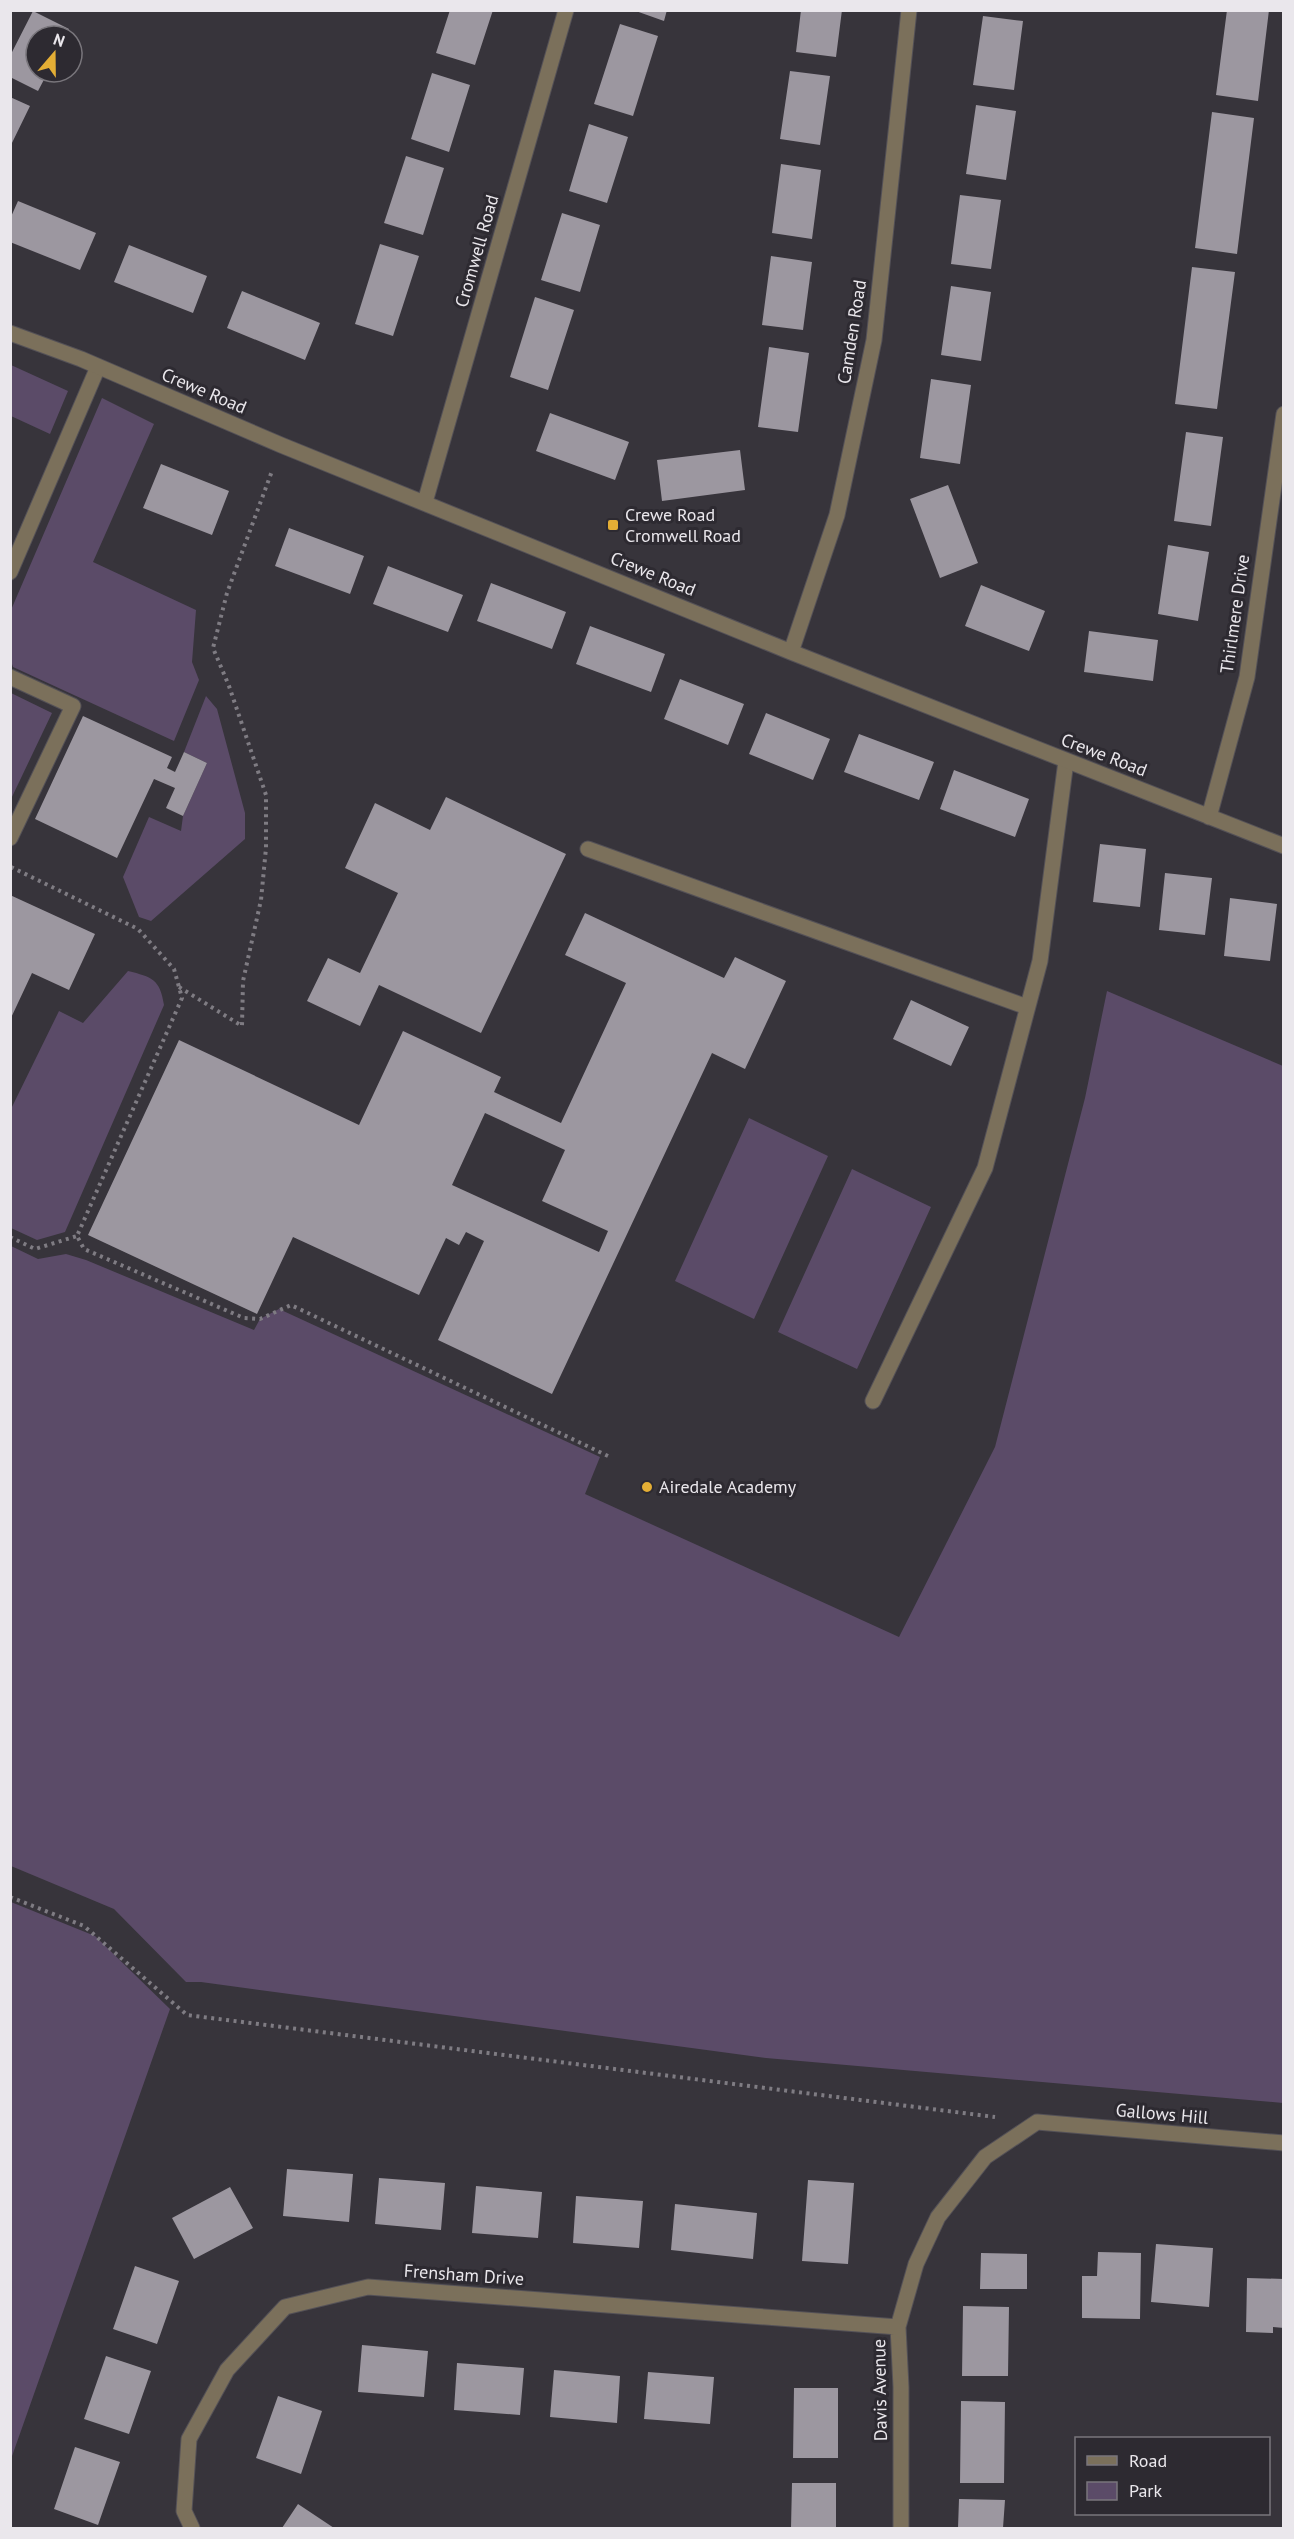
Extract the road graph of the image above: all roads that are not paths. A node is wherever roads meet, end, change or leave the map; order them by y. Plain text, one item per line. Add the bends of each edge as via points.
1 (566, 10) edge
2 (909, 10) edge
3 (10, 333) edge
4 (98, 367) junction
5 (1284, 414) edge
6 (425, 502) junction
7 (10, 572) edge
8 (791, 652) junction
9 (10, 677) edge
10 (1066, 761) junction
11 (1209, 817) junction
12 (10, 838) edge
13 (1284, 846) edge
14 (588, 849) dead end
15 (1027, 1007) junction
16 (873, 1401) dead end
17 (1037, 2122) joint
18 (1284, 2144) edge
19 (898, 2327) junction
20 (192, 2529) edge
21 (901, 2529) edge

1 - 6 street, Cromwell Road
2 - 8 street, Camden Road via 874,340 837,515
3 - 4 street, Crewe Road
4 - 6 street, Crewe Road
4 - 7 street
5 - 11 street, Thirlmere Drive via 1247,677
6 - 8 street, Crewe Road
8 - 10 street, Crewe Road
9 - 12 street via 73,706
10 - 11 street, Crewe Road
10 - 15 street via 1040,962
11 - 13 street, Crewe Road
14 - 15 street
15 - 16 street via 985,1168
17 - 18 street, Gallows Hill
17 - 19 street, Davis Avenue via 985,2157 938,2217 916,2264
19 - 20 street, Frensham Drive via 368,2288 285,2307 227,2370 189,2439 184,2511
19 - 21 street, Davis Avenue

